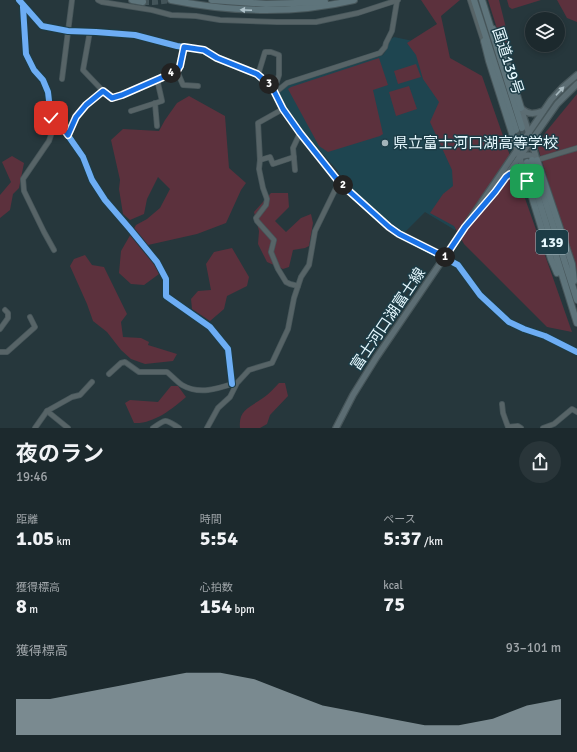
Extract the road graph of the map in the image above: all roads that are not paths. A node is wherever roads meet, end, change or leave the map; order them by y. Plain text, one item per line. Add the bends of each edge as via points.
1 (19, 0) edge
2 (72, 0) edge
3 (98, 0) edge
4 (132, 0) edge
5 (171, 0) edge
6 (212, 0) edge
7 (336, 0) edge
8 (354, 0) edge
9 (398, 0) edge
10 (470, 0) edge
11 (474, 0) edge
12 (482, 0) edge
13 (143, 2) dead end
14 (24, 7) junction
15 (482, 16) junction
16 (68, 31) junction
17 (90, 31) junction
18 (484, 43) junction
19 (184, 47) junction
20 (177, 71) junction
21 (258, 75) junction
22 (577, 75) edge
23 (62, 79) dead end
24 (157, 80) junction
25 (577, 84) edge
26 (198, 86) dead end
27 (103, 91) junction
28 (275, 91) junction
29 (155, 103) junction
30 (521, 108) junction
31 (283, 109) junction
32 (131, 111) dead end
33 (544, 111) junction
34 (51, 118) junction
35 (157, 126) dead end
36 (517, 131) junction
37 (300, 133) junction
38 (529, 133) junction
39 (68, 135) junction
40 (524, 140) junction
41 (531, 141) junction
42 (577, 148) edge
43 (525, 149) junction
44 (517, 150) junction
45 (294, 157) junction
46 (520, 157) junction
47 (260, 160) junction
48 (532, 160) junction
49 (295, 170) dead end
50 (506, 177) junction
51 (527, 181) junction
52 (339, 182) junction
53 (465, 227) junction
54 (54, 250) dead end
55 (445, 257) junction
56 (298, 286) junction
57 (569, 298) junction
58 (576, 298) edge
59 (6, 310) dead end
60 (30, 317) dead end
61 (577, 323) edge
62 (0, 329) edge
63 (0, 352) edge
64 (577, 352) edge
65 (109, 374) dead end
66 (92, 382) dead end
67 (234, 384) junction
68 (502, 404) dead end
69 (47, 411) junction
70 (577, 412) edge
71 (35, 428) edge
72 (68, 428) edge
73 (153, 428) edge
74 (179, 428) edge
75 (207, 428) edge
76 (336, 428) edge
77 (520, 428) edge
78 (543, 428) edge

1 - 14 street
2 - 16 street
3 - 9 street via 171,15 220,20 316,22 358,13
4 - 13 highway
8 -> 5 highway via 316,7 265,10 208,6
6 - 7 highway via 284,4
9 - 28 street via 392,31 380,53 287,83
10 - 18 street
11 - 15 highway, 国道139号
12 - 15 highway, 国道139号
14 - 16 street via 42,26
14 - 34 street via 26,54 48,92
15 - 18 highway
15 - 30 highway via 502,46
15 - 36 highway, 国道139号
16 - 17 street
16 - 23 street
17 - 19 street via 135,35
17 - 27 street via 83,70
18 - 36 highway
19 - 20 street
19 - 21 street via 204,50
20 - 24 street
20 - 26 street via 183,85
21 - 28 street
21 - 28 street via 264,52 279,55 279,75
33 -> 22 main road, 富士河口湖富士線
24 - 27 street via 112,98
24 - 29 street via 162,101
25 - 41 main road, 富士河口湖富士線 via 557,104
27 - 39 street via 76,117
28 - 31 street
29 - 32 street
29 - 35 street
30 - 33 main road via 529,114
30 - 38 main road
31 - 37 street
31 - 47 street via 258,123
33 - 38 main road, 富士河口湖富士線
34 - 39 street via 60,124
34 - 54 street via 49,141 25,174 22,184
36 - 40 main road via 517,138
36 - 44 main road
37 - 45 street via 293,148
37 - 52 street
38 - 40 main road, 富士河口湖富士線
38 - 41 main road
39 - 67 street via 83,157 92,180 104,200 157,262 166,279 166,296 210,327 228,349
40 - 41 main road
40 - 44 main road, 富士河口湖富士線
41 - 43 main road, 富士河口湖富士線
41 - 48 main road
42 - 48 street
43 - 44 main road
43 - 46 main road, 富士河口湖富士線
43 - 48 main road via 534,154
44 - 46 main road
44 - 53 main road, 富士河口湖富士線
45 - 47 street via 273,164 270,157
45 - 49 street
46 - 48 main road via 529,155 532,156
46 - 50 main road, 富士河口湖富士線
46 - 51 main road
47 - 56 street via 259,169 267,199 266,206 256,218 274,240 271,252 286,282
48 - 57 highway, 139
48 - 58 highway via 572,264
50 - 51 main road via 516,172
50 - 53 main road, 富士河口湖富士線
51 - 57 highway via 551,259
52 - 55 street via 389,227
52 - 56 street via 316,231 309,266
53 - 55 main road, 富士河口湖富士線
55 - 64 street via 458,265 480,295 509,322
55 - 76 main road, 富士河口湖富士線 via 376,358
56 - 67 street via 288,329 272,363 249,370
57 - 61 highway, 139
59 - 62 street via 8,318
60 - 63 street via 35,327 7,352
65 - 67 street via 125,362 139,372 167,372 181,385 194,390 209,391
66 - 69 street via 80,395
67 - 75 street via 230,396 218,408
68 - 77 street via 508,427
69 - 71 street
69 - 72 street
70 - 78 street via 572,408 554,424
73 - 74 street via 164,420

